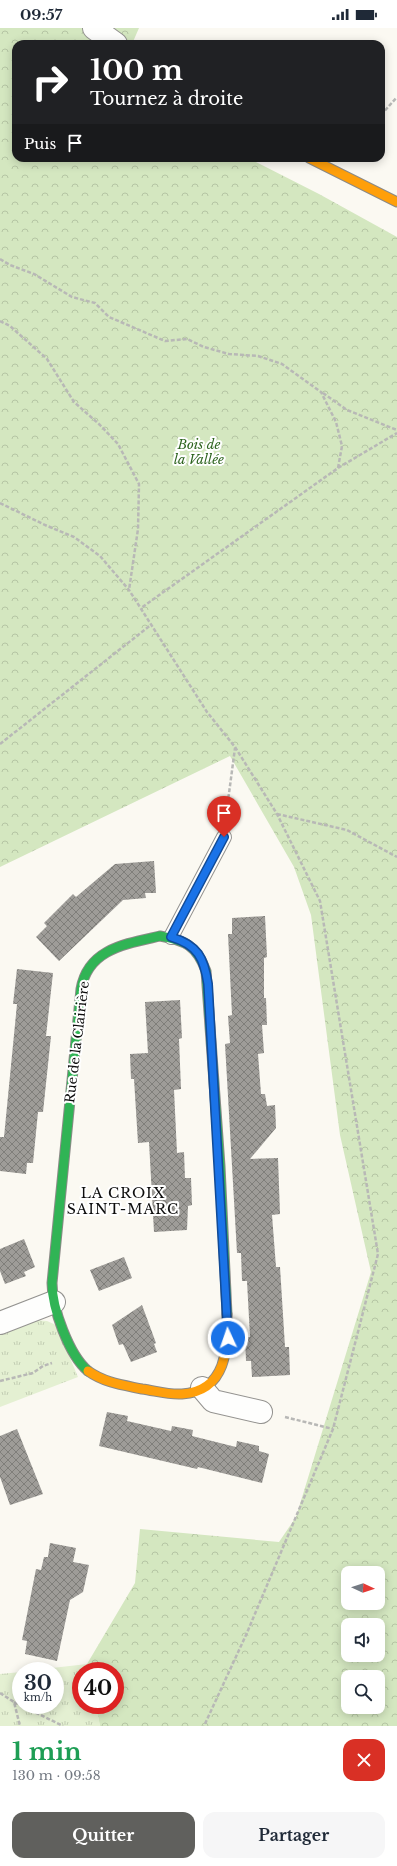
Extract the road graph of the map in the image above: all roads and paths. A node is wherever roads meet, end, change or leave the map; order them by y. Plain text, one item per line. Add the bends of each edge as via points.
1 (94, 28) edge
2 (110, 40) edge
3 (397, 97) edge
4 (385, 110) edge
5 (317, 162) edge
6 (397, 202) edge
7 (0, 259) edge
8 (0, 321) edge
9 (321, 392) junction
10 (397, 430) edge
11 (397, 433) edge
12 (338, 468) junction
13 (0, 503) edge
14 (129, 590) junction
15 (141, 608) junction
16 (152, 624) junction
17 (0, 744) edge
18 (235, 747) junction
19 (276, 814) junction
20 (224, 837) joint
21 (397, 857) edge
22 (171, 937) junction
23 (54, 1302) junction
24 (0, 1323) edge
25 (76, 1356) junction
26 (0, 1381) edge
27 (202, 1388) junction
28 (261, 1412) dead end
29 (284, 1417) dead end
30 (333, 1430) junction
31 (0, 1693) edge
32 (12, 1701) edge
33 (17, 1714) edge
34 (38, 1714) edge
35 (20, 1726) edge
36 (63, 1726) edge
37 (204, 1726) edge

1 - 2 street
3 - 4 path
5 - 6 street
7 - 9 path via 34,274 72,297 95,303 109,317 165,341 187,339 229,354 258,356 282,364
8 - 14 path via 10,326 47,359 74,402 118,444 139,484 138,529
9 - 10 path via 347,410
9 - 12 path via 336,422 342,446
11 - 12 path
12 - 15 path
13 - 14 path via 74,537 100,556
14 - 15 path
15 - 16 path
16 - 17 path
16 - 18 path via 207,712
18 - 19 path
18 - 20 path
19 - 21 path via 347,830
19 - 30 path via 320,901 378,1254
20 - 22 lane
22 - 23 street, Rue de la Clairière via 160,936 108,952 94,960 83,980 53,1263
22 - 27 street, Rue de la Clairière via 199,953 208,984 228,1338 227,1353 222,1367
23 - 24 street
23 - 25 street, Rue de la Clairière
25 - 26 path via 43,1366 33,1373
25 - 27 street, Rue de la Clairière via 88,1371 100,1379 116,1384 177,1394
27 - 28 street via 213,1401
29 - 30 path
30 - 37 path via 246,1635
31 - 32 path
33 - 35 path
34 - 36 path

